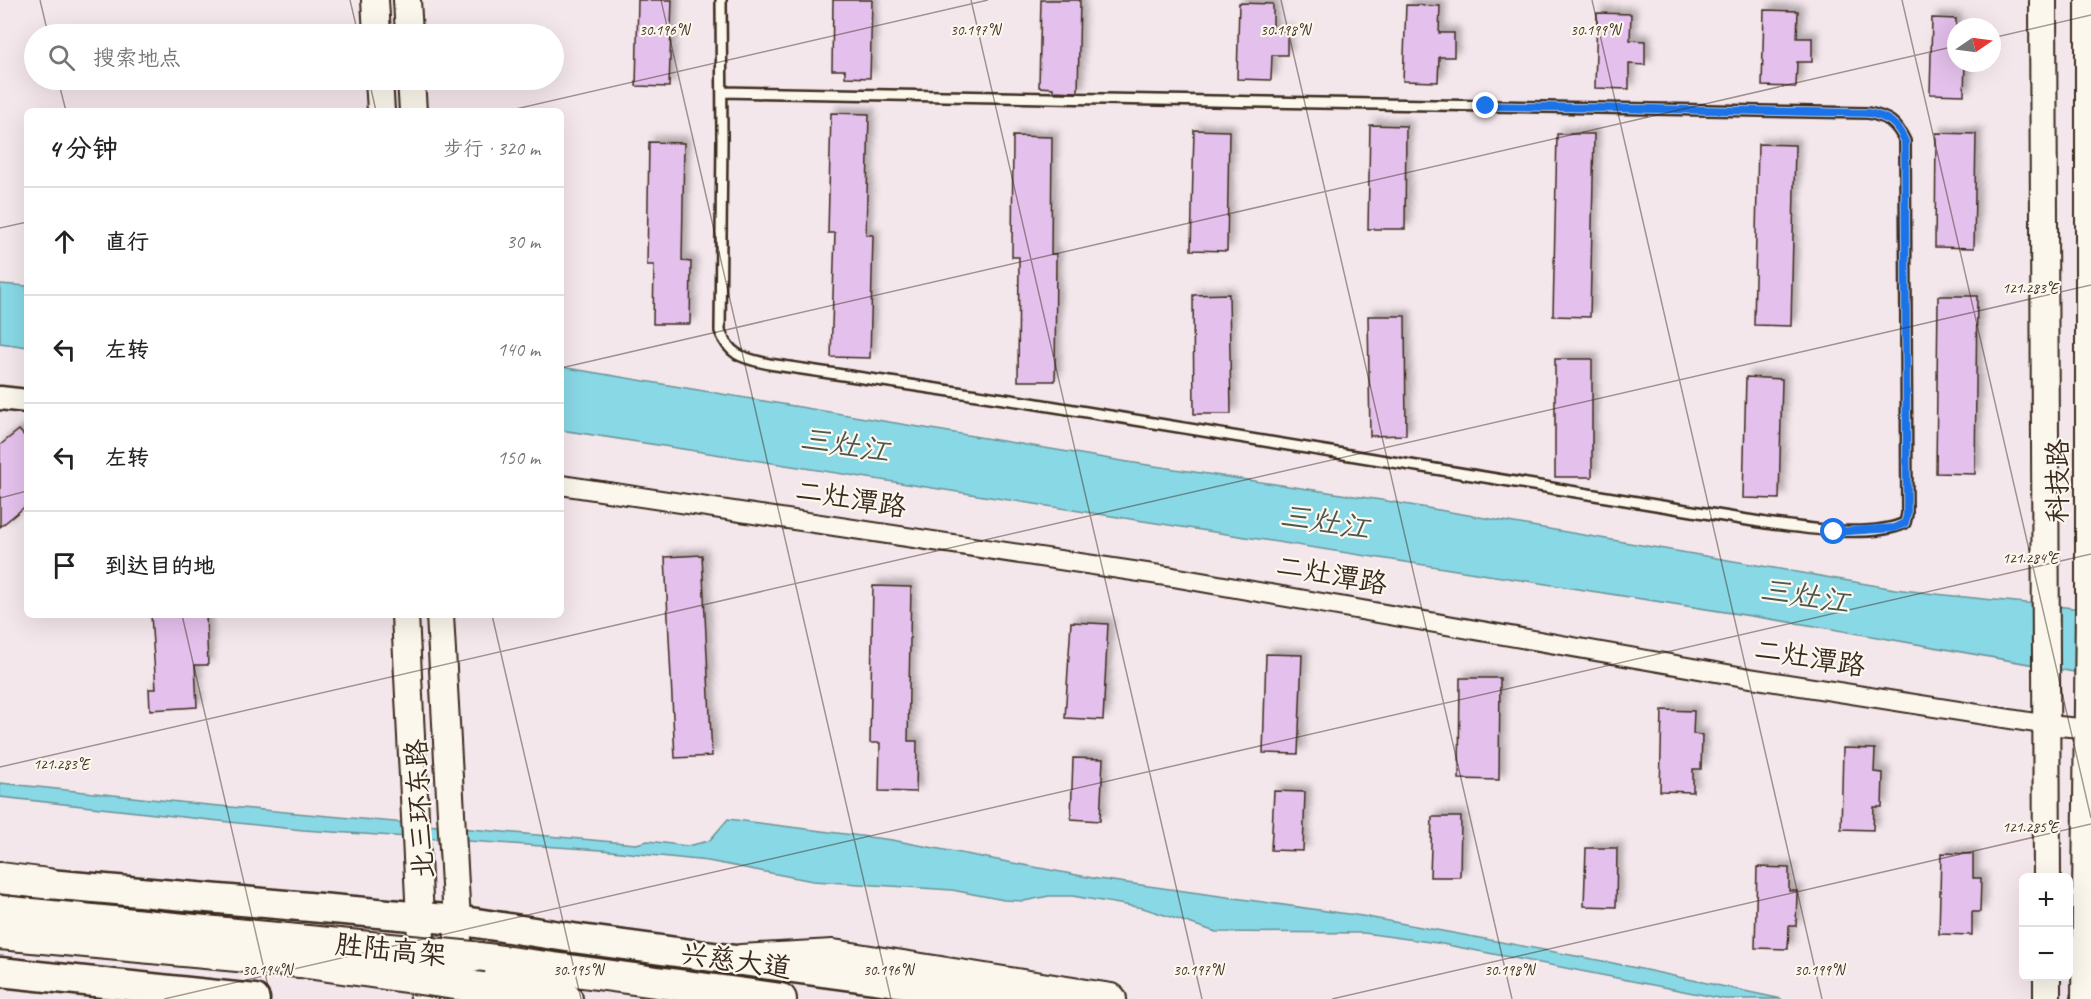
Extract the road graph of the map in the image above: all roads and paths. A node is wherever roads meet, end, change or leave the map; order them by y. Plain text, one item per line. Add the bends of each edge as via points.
1 (375, 0) edge
2 (407, 0) edge
3 (721, 0) edge
4 (2043, 0) edge
5 (2089, 0) edge
6 (376, 24) edge
7 (408, 24) edge
8 (380, 90) edge
9 (412, 90) edge
10 (722, 92) junction
11 (381, 108) edge
12 (413, 108) edge
13 (0, 398) edge
14 (24, 401) edge
15 (564, 485) edge
16 (405, 618) edge
17 (440, 618) edge
18 (2048, 725) junction
19 (2089, 729) edge
20 (2047, 873) edge
21 (0, 879) edge
22 (48, 884) joint
23 (0, 911) edge
24 (420, 916) junction
25 (457, 920) junction
26 (0, 934) edge
27 (741, 960) junction
28 (0, 972) edge
29 (2047, 981) edge
30 (255, 999) edge
31 (424, 999) edge
32 (461, 999) edge
33 (567, 999) edge
34 (781, 999) edge
35 (1005, 999) edge
36 (1111, 999) edge
37 (2047, 999) edge
38 (2085, 999) edge

1 - 6 main road
2 - 7 main road
3 - 10 lane
4 - 18 main road, 科技路
5 - 19 main road, 科技路
8 - 11 main road
9 - 12 main road
10 - 10 lane via 720,331 725,344 739,357 1766,523 1834,532 1894,528 1905,523 1905,141 1899,128 1884,116
13 - 14 street
15 - 18 street, 二灶潭路 via 1173,577 1738,676
16 - 24 main road, 北三环东路
17 - 25 main road, 北三环东路
18 - 19 street, 二灶潭路
18 - 20 main road, 科技路
19 - 38 main road, 科技路
21 - 22 highway
22 - 24 main road, 兴慈大道
23 - 34 highway, 胜陆高架, bridge via 473,957
24 - 25 main road, 兴慈大道
24 - 31 main road, 北三环东路
25 - 27 main road, 兴慈大道
25 - 32 main road, 北三环东路
26 - 33 highway, 胜陆高架, bridge via 300,962
27 - 35 main road, 兴慈大道
27 - 36 highway via 832,955
28 - 30 main road
29 - 37 main road

